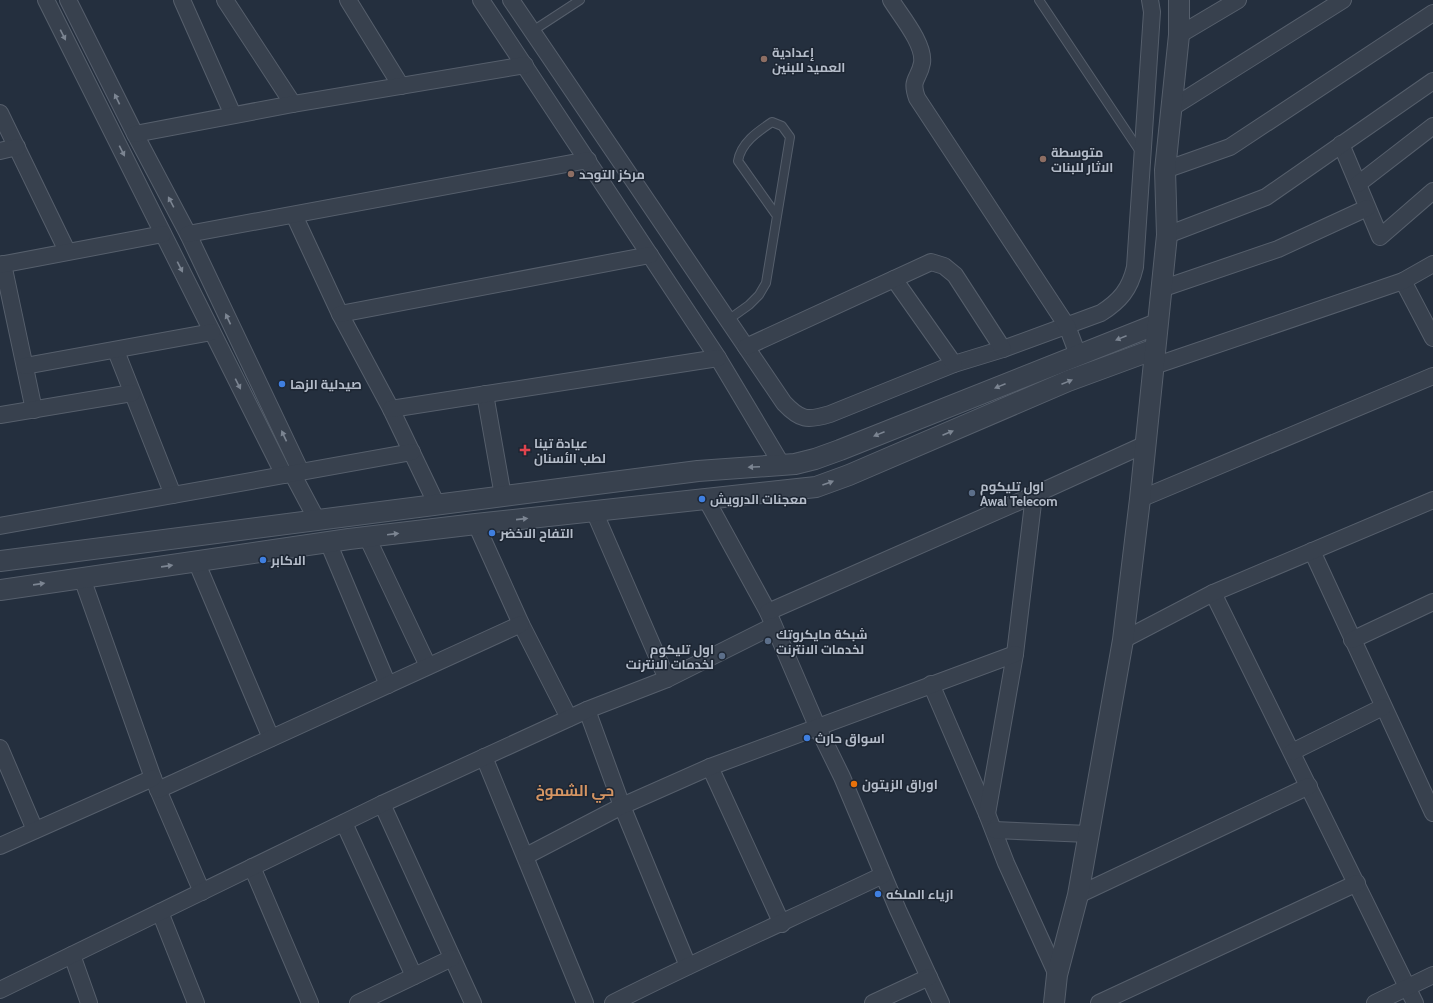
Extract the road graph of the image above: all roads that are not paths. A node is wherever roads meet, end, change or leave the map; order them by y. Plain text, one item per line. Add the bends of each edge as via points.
1 (46, 0) edge
2 (68, 0) edge
3 (182, 0) edge
4 (225, 0) edge
5 (348, 0) edge
6 (481, 0) edge
7 (512, 0) edge
8 (580, 0) edge
9 (891, 0) edge
10 (1039, 0) edge
11 (1150, 0) edge
12 (1178, 0) edge
13 (1238, 0) edge
14 (1343, 0) edge
15 (1433, 12) edge
16 (531, 32) junction
17 (1179, 35) junction
18 (94, 52) junction
19 (77, 63) junction
20 (525, 65) junction
21 (1433, 80) edge
22 (401, 86) junction
23 (293, 104) junction
24 (1173, 107) junction
25 (0, 113) edge
26 (233, 115) junction
27 (1433, 126) edge
28 (134, 134) junction
29 (1341, 144) junction
30 (17, 147) junction
31 (0, 151) edge
32 (1143, 156) junction
33 (588, 160) junction
34 (1165, 170) junction
35 (1358, 184) junction
36 (1433, 190) edge
37 (1367, 208) junction
38 (294, 215) junction
39 (777, 216) junction
40 (163, 234) junction
41 (188, 234) junction
42 (1167, 235) junction
43 (67, 251) junction
44 (650, 254) junction
45 (1, 264) edge
46 (1433, 264) edge
47 (894, 279) junction
48 (1403, 281) junction
49 (212, 283) junction
50 (1161, 289) junction
51 (193, 293) junction
52 (340, 314) junction
53 (728, 320) junction
54 (1157, 324) junction
55 (1067, 326) junction
56 (212, 332) junction
57 (1433, 338) edge
58 (746, 346) junction
59 (1003, 349) junction
60 (116, 351) junction
61 (1078, 355) junction
62 (1154, 357) junction
63 (718, 358) junction
64 (954, 364) junction
65 (26, 366) junction
66 (1433, 376) edge
67 (132, 392) junction
68 (485, 394) junction
69 (391, 409) junction
70 (34, 410) junction
71 (0, 415) edge
72 (1146, 444) junction
73 (412, 452) junction
74 (782, 465) junction
75 (292, 473) junction
76 (586, 485) junction
77 (173, 495) junction
78 (1034, 495) junction
79 (503, 496) junction
80 (706, 499) junction
81 (1140, 499) junction
82 (1433, 500) edge
83 (437, 505) junction
84 (594, 511) junction
85 (317, 520) junction
86 (476, 524) junction
87 (0, 526) edge
88 (367, 537) junction
89 (328, 542) junction
90 (1312, 551) junction
91 (0, 561) edge
92 (196, 562) junction
93 (82, 578) junction
94 (0, 590) edge
95 (1213, 593) junction
96 (1433, 602) edge
97 (771, 619) junction
98 (521, 624) junction
99 (1123, 640) junction
100 (1352, 640) junction
101 (1015, 654) junction
102 (428, 666) junction
103 (667, 679) junction
104 (931, 684) junction
105 (388, 685) junction
106 (1383, 707) junction
107 (587, 710) junction
108 (569, 718) junction
109 (817, 726) junction
110 (271, 738) junction
111 (0, 748) edge
112 (1292, 752) junction
113 (484, 757) junction
114 (710, 767) junction
115 (155, 784) junction
116 (1308, 786) junction
117 (382, 804) junction
118 (622, 806) junction
119 (1433, 813) edge
120 (987, 814) junction
121 (344, 823) junction
122 (35, 830) junction
123 (994, 830) junction
124 (1089, 834) junction
125 (0, 846) edge
126 (526, 856) junction
127 (252, 867) junction
128 (883, 875) junction
129 (1356, 883) junction
130 (202, 892) junction
131 (1078, 895) junction
132 (160, 912) junction
133 (782, 924) junction
134 (72, 955) junction
135 (452, 958) junction
136 (688, 966) junction
137 (1057, 975) junction
138 (1433, 975) edge
139 (414, 976) junction
140 (929, 977) junction
141 (1408, 986) junction
142 (0, 990) edge
143 (89, 1003) edge
144 (196, 1003) edge
145 (310, 1003) edge
146 (358, 1003) edge
147 (473, 1003) edge
148 (585, 1003) edge
149 (613, 1003) edge
150 (873, 1003) edge
151 (941, 1003) edge
152 (1054, 1003) edge
153 (1099, 1003) edge
154 (1375, 1003) edge
155 (1415, 1003) edge

1 -> 19 street
2 - 18 street
3 - 26 street
4 - 23 street
5 - 22 street
6 - 20 street
7 - 16 street
8 - 16 lane
9 - 55 street via 916,38 922,54 922,63 914,81 917,98
10 - 32 lane
11 - 32 street via 1152,12
12 - 17 street
13 - 17 street
14 - 24 street
15 - 34 street via 1230,147
16 - 53 street
17 - 24 street
18 - 19 street
28 -> 18 street
19 -> 40 street
20 - 22 street
20 - 33 street
21 - 29 street
22 - 23 street
23 - 26 street
24 - 34 street
25 - 30 street
26 - 28 street
27 - 35 street
41 -> 28 street
29 - 35 street
29 - 42 street via 1266,197
30 - 31 street
30 - 43 street
32 - 55 street via 1132,281 1114,305 1101,313
33 - 38 street
33 - 44 street
34 - 42 street
35 - 37 street
36 - 37 street via 1380,237
37 - 50 street via 1278,249
38 - 41 street
38 - 52 street
39 - 39 lane via 790,138 782,126 772,122 744,146 738,161
39 - 53 lane via 766,283 749,305
40 - 43 street
40 -> 51 street
41 - 49 street
42 - 50 street
43 - 45 street
44 - 52 street
44 - 63 street
45 - 65 street
46 - 48 street
47 - 58 street
47 - 59 street via 931,262 944,266 956,275
47 - 64 street
48 - 57 street
48 - 62 street
49 - 51 street
75 -> 49 street
50 - 54 street
51 - 56 street
52 - 69 street
53 - 58 street
54 -> 61 street
54 - 62 street
55 - 59 street
55 - 61 street
56 - 60 street
56 -> 75 street
58 - 64 street via 784,402 795,414 804,418 830,414
59 - 64 street
60 - 65 street
60 - 67 street
61 -> 74 street via 815,460
62 - 72 street
80 -> 62 street via 816,487 1068,381
63 - 68 street
63 - 74 street
65 - 70 street
66 - 81 street
67 - 70 street
67 - 77 street
68 - 69 street
68 - 79 street
69 - 73 street
70 - 71 street
72 - 78 street
72 - 81 street
73 - 75 street
73 - 83 street
74 -> 76 street via 698,471
75 - 77 street
75 - 85 street
76 - 79 street
76 - 84 street
77 - 87 street
78 - 97 street
78 - 101 street
79 - 83 street
80 - 84 street
80 - 97 street
81 - 99 street
82 - 90 street
83 - 85 street
86 -> 84 street
84 - 103 street
85 - 91 street
88 -> 86 street
86 - 98 street
88 - 89 street
88 - 102 street
89 - 92 street
89 - 105 street
90 - 95 street
90 - 100 street
93 -> 92 street
92 - 110 street
94 -> 93 street
93 - 115 street
95 - 99 street
95 - 112 street
96 - 100 street
97 - 103 street
97 - 109 street
98 - 102 street
98 - 108 street
99 - 124 street
100 - 106 street
101 - 104 street
101 - 120 street
102 - 105 street
103 - 107 street
104 - 109 street
104 - 120 street
105 - 110 street
106 - 112 street
106 - 119 street
107 - 108 street
107 - 118 street
108 - 113 street
109 - 114 street
109 - 128 street via 842,777
110 - 115 street
111 - 122 street
112 - 116 street
113 - 117 street
113 - 126 street
114 - 118 street
114 - 133 street
115 - 122 street
115 - 130 street
116 - 129 street
116 - 131 street
117 - 121 street
117 - 135 street
118 - 126 street
118 - 136 street
120 - 123 street
121 - 127 street
121 - 139 street
122 - 125 street
123 - 124 street
123 - 137 street via 1006,863
124 - 131 street
126 - 148 street
127 - 130 street
127 - 145 street
128 - 133 street
128 - 140 street
129 - 141 street
129 - 153 street
130 - 132 street
131 - 137 street
132 - 134 street
132 - 144 street
133 - 136 street
134 - 142 street
134 - 143 street
135 - 139 street
135 - 147 street
136 - 149 street
137 - 152 street
138 - 141 street
139 - 146 street
140 - 150 street
140 - 151 street
141 - 154 street
141 - 155 street

